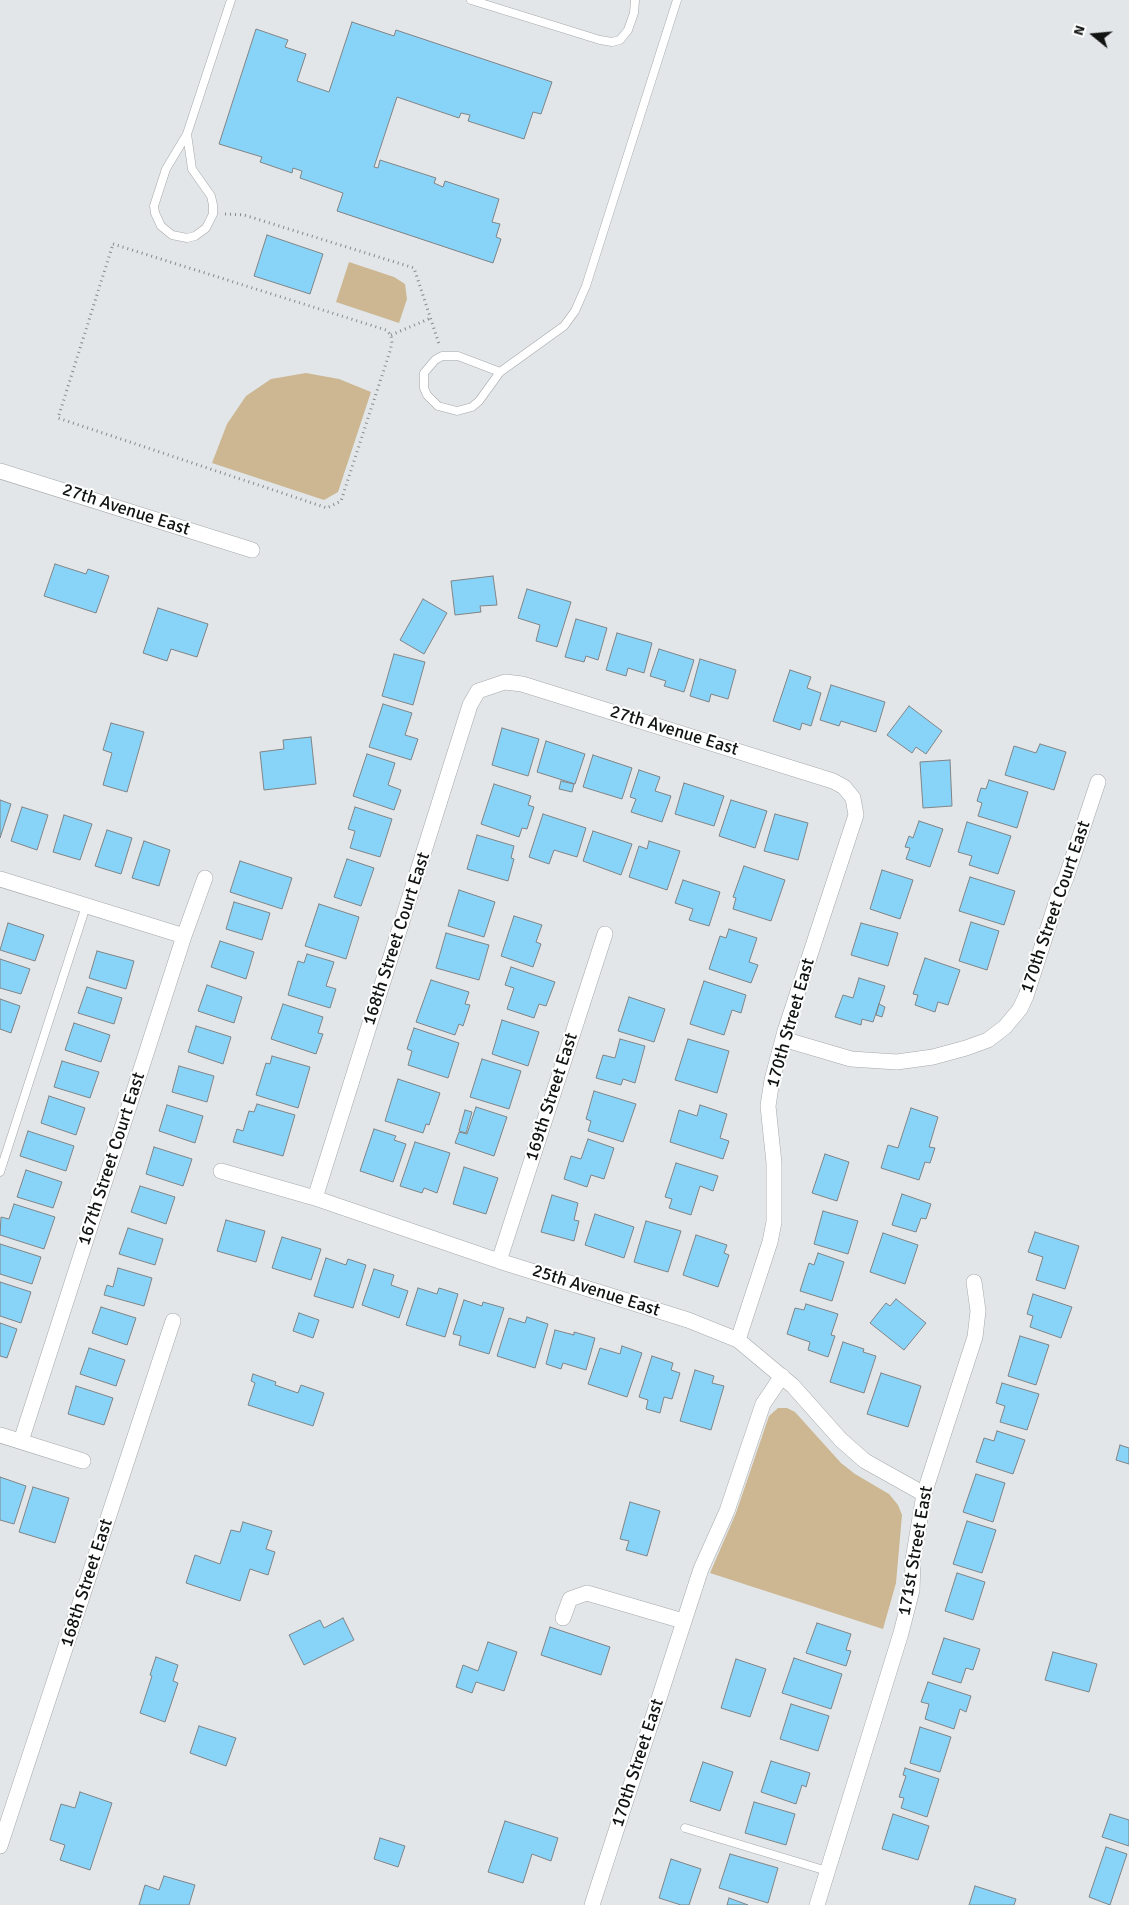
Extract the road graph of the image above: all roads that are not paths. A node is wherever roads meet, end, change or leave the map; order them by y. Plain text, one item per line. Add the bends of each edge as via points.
1 (230, 0) edge
2 (471, 0) edge
3 (635, 0) edge
4 (677, 0) edge
5 (187, 134) junction
6 (500, 372) junction
7 (0, 470) edge
8 (252, 550) dead end
9 (488, 686) joint
10 (1098, 782) dead end
11 (854, 798) joint
12 (205, 878) dead end
13 (0, 879) edge
14 (86, 906) junction
15 (605, 934) dead end
16 (184, 936) junction
17 (783, 1039) junction
18 (221, 1171) dead end
19 (0, 1172) edge
20 (315, 1198) junction
21 (499, 1261) junction
22 (974, 1282) dead end
23 (173, 1321) dead end
24 (738, 1340) junction
25 (782, 1376) junction
26 (0, 1435) edge
27 (21, 1441) junction
28 (83, 1461) dead end
29 (924, 1494) junction
30 (564, 1618) dead end
31 (683, 1621) junction
32 (685, 1828) dead end
33 (0, 1846) edge
34 (827, 1871) junction
35 (592, 1905) edge
36 (817, 1905) edge

1 - 5 lane
2 - 3 lane via 612,42 620,40 628,30
4 - 6 lane via 581,299 564,326
5 - 5 lane via 192,169 211,196 213,214 206,228 187,238 172,235 161,226 154,206 166,170
6 - 6 lane via 458,356 442,356 424,373 424,388 438,406 451,411 464,410 479,401
7 - 8 street, 27th Avenue East
9 - 11 street, 27th Avenue East via 505,682 522,684 833,781
9 - 20 street, 168th Street Court East via 478,691 470,705
10 - 17 street, 170th Street Court East via 1026,996 1005,1027 988,1040 966,1048 898,1062 851,1058
11 - 17 street, 170th Street East via 856,814
12 - 16 street, 167th Street Court East
13 - 14 street
14 - 16 street
14 - 19 lane
15 - 21 street, 169th Street East
16 - 27 street, 167th Street Court East
17 - 24 street, 170th Street East via 768,1106 774,1163 774,1222
18 - 20 street, 25th Avenue East
20 - 21 street, 25th Avenue East
21 - 24 street, 25th Avenue East via 688,1320
22 - 29 street, 171st Street East via 978,1311 975,1337
23 - 33 street, 168th Street East
24 - 25 street, 25th Avenue East
25 - 29 street, 25th Avenue East via 865,1461
25 - 31 street, 170th Street East via 763,1404 727,1511 701,1569
26 - 27 street
27 - 28 street
29 - 34 street, 171st Street East via 914,1552 912,1590 902,1633
30 - 31 street via 570,1599 587,1593
31 - 35 street, 170th Street East
32 - 34 lane
34 - 36 street, 171st Street East

